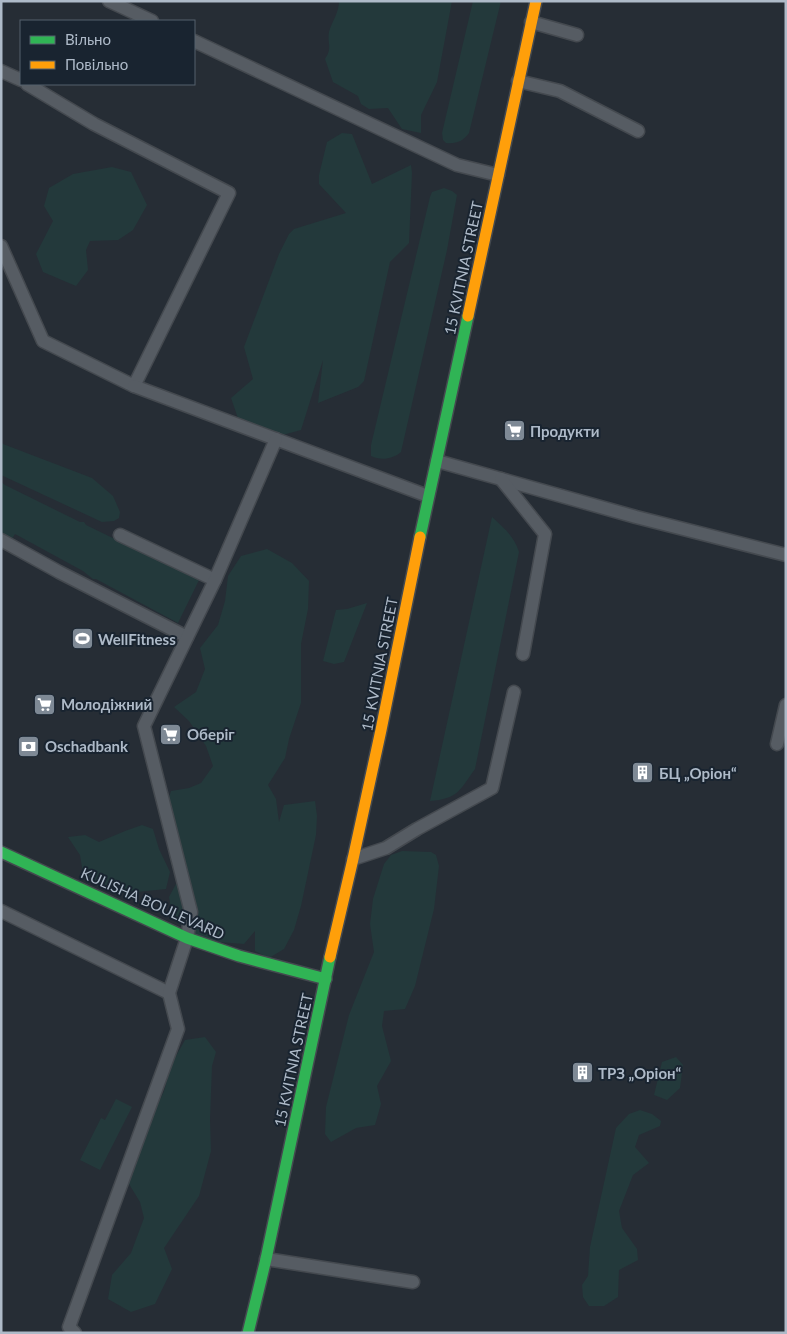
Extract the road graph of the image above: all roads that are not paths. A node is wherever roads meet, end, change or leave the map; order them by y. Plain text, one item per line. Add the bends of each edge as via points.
1 (109, 1) edge
2 (536, 1) edge
3 (150, 20) edge
4 (531, 22) junction
5 (577, 35) dead end
6 (195, 41) edge
7 (1, 70) edge
8 (20, 80) edge
9 (518, 81) junction
10 (29, 85) edge
11 (638, 131) dead end
12 (498, 175) junction
13 (1, 246) edge
14 (134, 386) junction
15 (276, 439) junction
16 (437, 461) junction
17 (501, 479) junction
18 (428, 496) junction
19 (120, 535) dead end
20 (1, 540) edge
21 (786, 556) edge
22 (215, 580) junction
23 (188, 637) junction
24 (523, 654) dead end
25 (514, 692) dead end
26 (786, 705) edge
27 (777, 744) dead end
28 (1, 852) edge
29 (353, 859) junction
30 (1, 912) edge
31 (187, 938) junction
32 (326, 979) junction
33 (169, 992) junction
34 (266, 1259) junction
35 (413, 1282) dead end
36 (75, 1333) edge
37 (248, 1333) edge

1 - 3 lane
2 - 4 main road, 15 KVITNIA STREET
4 - 5 lane
4 - 9 main road, 15 KVITNIA STREET
6 - 12 lane via 458,164
7 - 8 lane
9 - 11 lane via 560,91
9 - 12 main road, 15 KVITNIA STREET
10 - 14 lane via 94,124 229,193
12 - 16 main road, 15 KVITNIA STREET
13 - 14 lane via 44,341
14 - 15 lane
15 - 18 lane
15 - 22 lane
16 - 17 lane
16 - 18 main road, 15 KVITNIA STREET
17 - 21 lane
17 - 24 lane via 545,534
18 - 29 main road, 15 KVITNIA STREET
19 - 22 lane
20 - 23 lane
22 - 23 lane
23 - 31 lane via 144,726 191,912
25 - 29 lane via 492,788 386,848
26 - 27 lane
28 - 31 main road, KULISHA BOULEVARD
29 - 32 main road, 15 KVITNIA STREET
30 - 33 lane
31 - 32 main road, KULISHA BOULEVARD via 239,956
31 - 33 lane
32 - 34 main road, 15 KVITNIA STREET
33 - 36 lane via 178,1029 69,1327
34 - 35 lane
34 - 37 main road, 15 KVITNIA STREET

